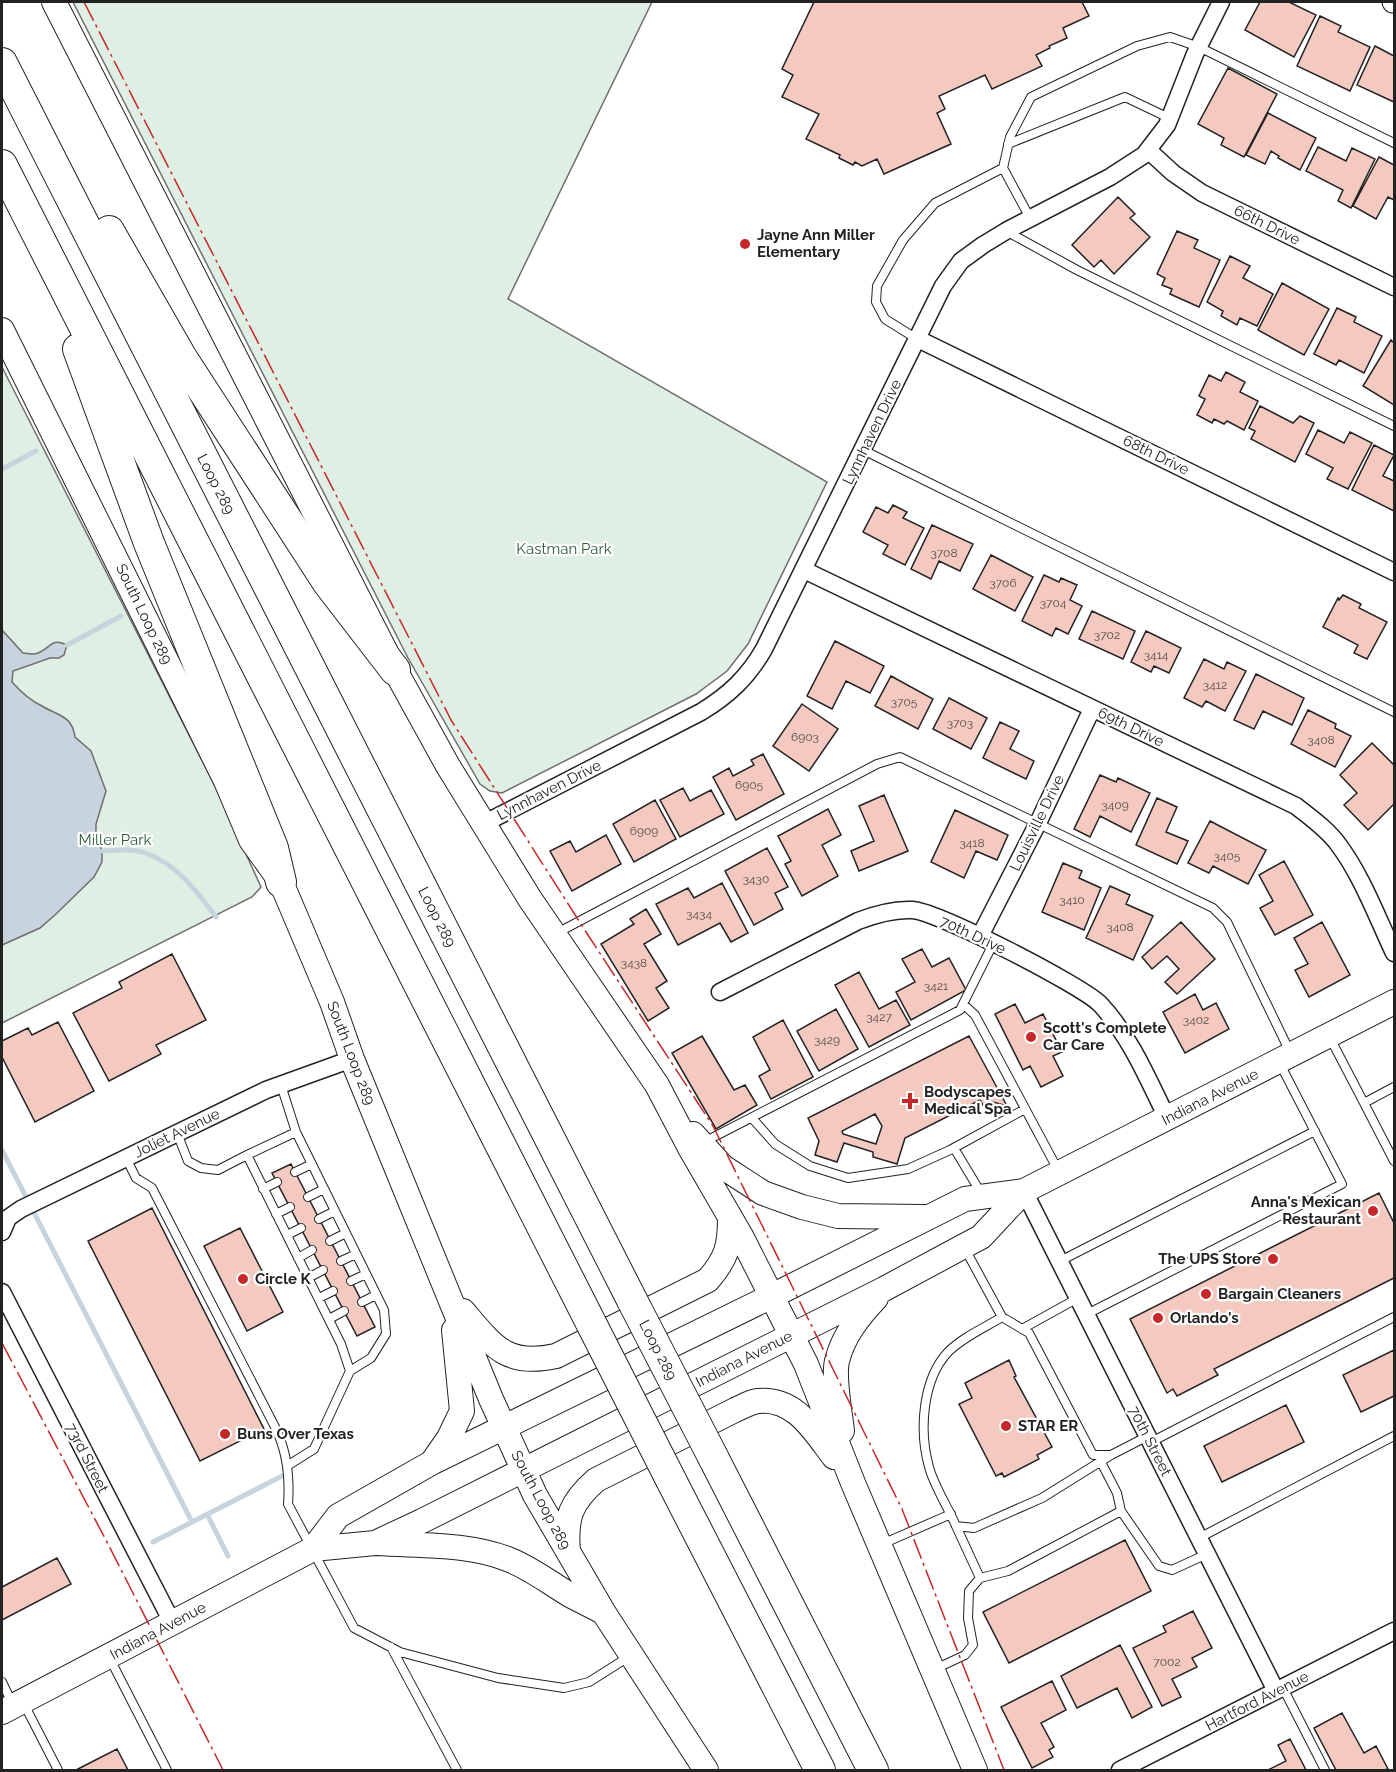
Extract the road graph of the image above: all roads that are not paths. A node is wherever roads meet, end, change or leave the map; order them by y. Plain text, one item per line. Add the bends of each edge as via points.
1 (54, 2) edge
2 (1221, 2) edge
3 (1198, 47) junction
4 (2, 51) edge
5 (2, 63) edge
6 (1169, 118) junction
7 (1395, 143) edge
8 (1008, 144) junction
9 (1148, 150) junction
10 (2, 165) edge
11 (1003, 168) junction
12 (1030, 218) junction
13 (1006, 231) junction
14 (43, 246) junction
15 (1395, 287) edge
16 (2, 330) edge
17 (918, 339) junction
18 (1395, 426) edge
19 (863, 450) junction
20 (804, 570) junction
21 (1395, 572) edge
22 (395, 670) junction
23 (1092, 709) junction
24 (1395, 712) edge
25 (1038, 823) junction
26 (483, 824) junction
27 (281, 882) junction
28 (554, 934) junction
29 (987, 940) junction
30 (1395, 952) edge
31 (720, 992) dead end
32 (1395, 1002) edge
33 (963, 1004) junction
34 (1329, 1036) junction
35 (1286, 1058) junction
36 (352, 1059) junction
37 (281, 1085) junction
38 (657, 1085) junction
39 (1395, 1087) edge
40 (1364, 1103) junction
41 (1025, 1109) junction
42 (752, 1118) junction
43 (1167, 1118) junction
44 (1315, 1131) junction
45 (296, 1132) junction
46 (177, 1134) junction
47 (702, 1143) junction
48 (954, 1148) junction
49 (247, 1155) junction
50 (126, 1158) junction
51 (1395, 1161) edge
52 (312, 1164) junction
53 (295, 1172) dead end
54 (1060, 1173) junction
55 (277, 1182) dead end
56 (263, 1189) junction
57 (324, 1189) junction
58 (1024, 1191) junction
59 (983, 1196) junction
60 (308, 1197) dead end
61 (290, 1207) dead end
62 (335, 1211) junction
63 (276, 1214) junction
64 (730, 1217) junction
65 (929, 1217) junction
66 (319, 1219) dead end
67 (5, 1225) edge
68 (301, 1228) dead end
69 (346, 1233) junction
70 (287, 1235) junction
71 (330, 1240) dead end
72 (964, 1246) junction
73 (312, 1250) dead end
74 (356, 1254) junction
75 (298, 1258) junction
76 (341, 1261) dead end
77 (1060, 1261) junction
78 (323, 1270) dead end
79 (366, 1274) junction
80 (308, 1278) junction
81 (351, 1281) dead end
82 (884, 1289) junction
83 (333, 1291) dead end
84 (2, 1292) edge
85 (376, 1295) junction
86 (450, 1295) junction
87 (772, 1296) junction
88 (319, 1298) junction
89 (1078, 1298) junction
90 (362, 1302) dead end
91 (344, 1311) dead end
92 (1087, 1314) junction
93 (1002, 1317) junction
94 (1395, 1317) edge
95 (329, 1319) junction
96 (1022, 1329) junction
97 (792, 1335) junction
98 (350, 1371) junction
99 (504, 1428) junction
100 (1395, 1436) edge
101 (1149, 1439) junction
102 (1111, 1455) junction
103 (433, 1462) junction
104 (1101, 1462) junction
105 (287, 1466) junction
106 (523, 1470) junction
107 (853, 1483) junction
108 (1121, 1511) junction
109 (951, 1514) junction
110 (956, 1526) junction
111 (1199, 1538) junction
112 (375, 1543) junction
113 (879, 1545) junction
114 (313, 1549) junction
115 (568, 1552) junction
116 (1207, 1554) junction
117 (980, 1578) junction
118 (604, 1613) junction
119 (173, 1624) junction
120 (1395, 1631) edge
121 (391, 1647) junction
122 (632, 1655) junction
123 (109, 1657) junction
124 (932, 1670) junction
125 (2, 1682) edge
126 (1280, 1690) junction
127 (13, 1706) edge
128 (58, 1770) edge
129 (167, 1770) edge
130 (457, 1770) edge
131 (706, 1770) edge
132 (820, 1770) edge
133 (873, 1770) edge
134 (975, 1770) edge
135 (1120, 1770) edge
136 (1325, 1770) edge

1 - 22 main road
2 - 3 street, Lynnhaven Drive
3 - 6 street, Lynnhaven Drive
3 - 7 lane
3 - 8 lane via 1170,37 1137,46 1031,97
4 - 22 highway via 182,357 328,583
5 - 133 highway, Loop 289, bridge
6 - 8 lane via 1125,97
6 - 9 street, Lynnhaven Drive
8 - 11 lane
9 - 12 street, Lynnhaven Drive via 1110,177
9 - 15 street, 66th Drive via 1202,193
10 - 14 highway
11 - 12 lane
11 - 17 lane via 935,203 903,240 878,286 876,302 885,319
12 - 13 street, Lynnhaven Drive
13 - 17 street, Lynnhaven Drive via 961,261 943,286
13 - 18 lane via 1077,270
14 - 27 highway via 96,402 191,650 273,848
14 - 132 highway, bridge
16 - 27 main road, South Loop 289 via 226,781 251,840
17 - 19 street, Lynnhaven Drive
17 - 21 street, 68th Drive
19 - 20 street, Lynnhaven Drive
19 - 24 lane
20 - 23 street, 69th Drive
20 - 26 street, Lynnhaven Drive via 753,668 729,694
22 - 26 main road
23 - 25 street, Louisville Drive
23 - 30 street, 69th Drive via 1296,806 1337,843
25 - 28 lane via 900,757 877,764
25 - 29 street, Louisville Drive
25 - 35 lane via 1213,908 1227,922
26 - 28 main road
27 - 36 main road, South Loop 289
28 - 38 main road
29 - 31 street, 70th Drive via 913,910 881,912
29 - 33 lane
29 - 43 street, 70th Drive via 1098,1003 1138,1060
32 - 34 main road, Indiana Avenue
33 - 41 lane via 975,1016
33 - 42 lane via 960,1010
34 - 35 main road, Indiana Avenue
34 - 40 lane
35 - 43 main road, Indiana Avenue
35 - 44 lane
36 - 37 street, Joliet Avenue
36 - 86 main road, South Loop 289
37 - 45 lane
37 - 46 street, Joliet Avenue
38 - 47 main road
38 - 64 main road
39 - 40 lane
40 - 51 lane
41 - 48 lane
41 - 54 lane
42 - 47 lane
42 - 48 lane via 775,1144 810,1166 848,1178 908,1169
43 - 54 main road, Indiana Avenue
44 - 77 lane
44 - 92 lane via 1342,1184
45 - 49 lane
45 - 52 lane
46 - 49 lane via 188,1161 201,1168 218,1170
46 - 50 street, Joliet Avenue
47 - 65 main road via 723,1167 763,1193 802,1207 838,1216
48 - 59 lane
49 - 56 lane
50 - 67 street, Joliet Avenue via 21,1209
50 - 105 lane via 136,1178 152,1188 282,1440
52 - 53 lane
52 - 57 lane
54 - 58 main road, Indiana Avenue
55 - 56 lane
56 - 63 lane
57 - 60 lane
57 - 62 lane
58 - 59 main road, Indiana Avenue
58 - 72 main road, Indiana Avenue via 981,1237
58 - 77 street, 70th Street
59 - 65 main road, Indiana Avenue via 965,1199
61 - 63 lane
62 - 66 lane
62 - 69 lane
63 - 70 lane
64 - 86 main road via 730,1243 723,1263 708,1280 556,1356 538,1360 515,1358 492,1344
64 - 87 main road
65 - 87 main road, Indiana Avenue
68 - 70 lane
69 - 71 lane
69 - 74 lane
70 - 75 lane
72 - 82 main road, Indiana Avenue
72 - 93 lane
73 - 75 lane
74 - 76 lane
74 - 79 lane
75 - 80 lane
77 - 89 street, 70th Street
78 - 80 lane
79 - 81 lane
79 - 85 lane
80 - 88 lane
82 - 97 main road, Indiana Avenue
82 - 107 main road via 845,1339 836,1363 843,1439
83 - 88 lane
84 - 119 street, 73rd Street
85 - 90 lane
85 - 98 lane via 384,1311 386,1335 371,1358
86 - 99 main road, South Loop 289
86 - 103 main road via 462,1411
87 - 97 main road
87 - 99 main road, Indiana Avenue
88 - 95 lane
89 - 92 street, 70th Street
89 - 96 lane
91 - 95 lane
92 - 101 street, 70th Street
93 - 96 lane
93 - 109 lane via 947,1353 932,1376 923,1418 929,1467
94 - 101 lane
95 - 98 lane
96 - 102 lane via 1029,1333 1093,1455
97 - 106 main road, Indiana Avenue
97 - 107 main road
98 - 105 lane via 314,1449
99 - 103 main road, Indiana Avenue
99 - 106 main road, South Loop 289
100 - 111 lane
101 - 102 lane
101 - 111 street, 70th Street
102 - 104 lane
103 - 114 main road, Indiana Avenue via 338,1516
104 - 108 lane via 1117,1493
104 - 110 lane via 1042,1498 974,1528
105 - 114 lane via 288,1504
106 - 112 main road, Indiana Avenue
106 - 115 main road, South Loop 289
107 - 113 main road
107 - 115 main road via 797,1411 777,1402 756,1401 596,1480 584,1490 569,1514
108 - 116 lane via 1159,1566 1172,1570
108 - 117 lane via 1008,1571
109 - 110 lane
109 - 113 lane
110 - 117 lane
111 - 116 street, 70th Street
112 - 114 main road, Indiana Avenue
112 - 118 main road via 473,1551 508,1559
113 - 124 main road
114 - 119 main road, Indiana Avenue
114 - 121 lane via 354,1628
115 - 118 main road, South Loop 289
116 - 126 street, 70th Street
117 - 124 lane via 969,1591 973,1645 965,1655
118 - 122 main road, South Loop 289
119 - 123 main road, Indiana Avenue
120 - 126 street, Hartford Avenue
121 - 122 lane via 498,1678 564,1688 589,1682
121 - 130 lane
122 - 131 main road, South Loop 289
123 - 127 main road, Indiana Avenue
123 - 129 lane
124 - 134 main road
125 - 127 lane
126 - 135 street, Hartford Avenue
126 - 136 lane
127 - 128 lane

